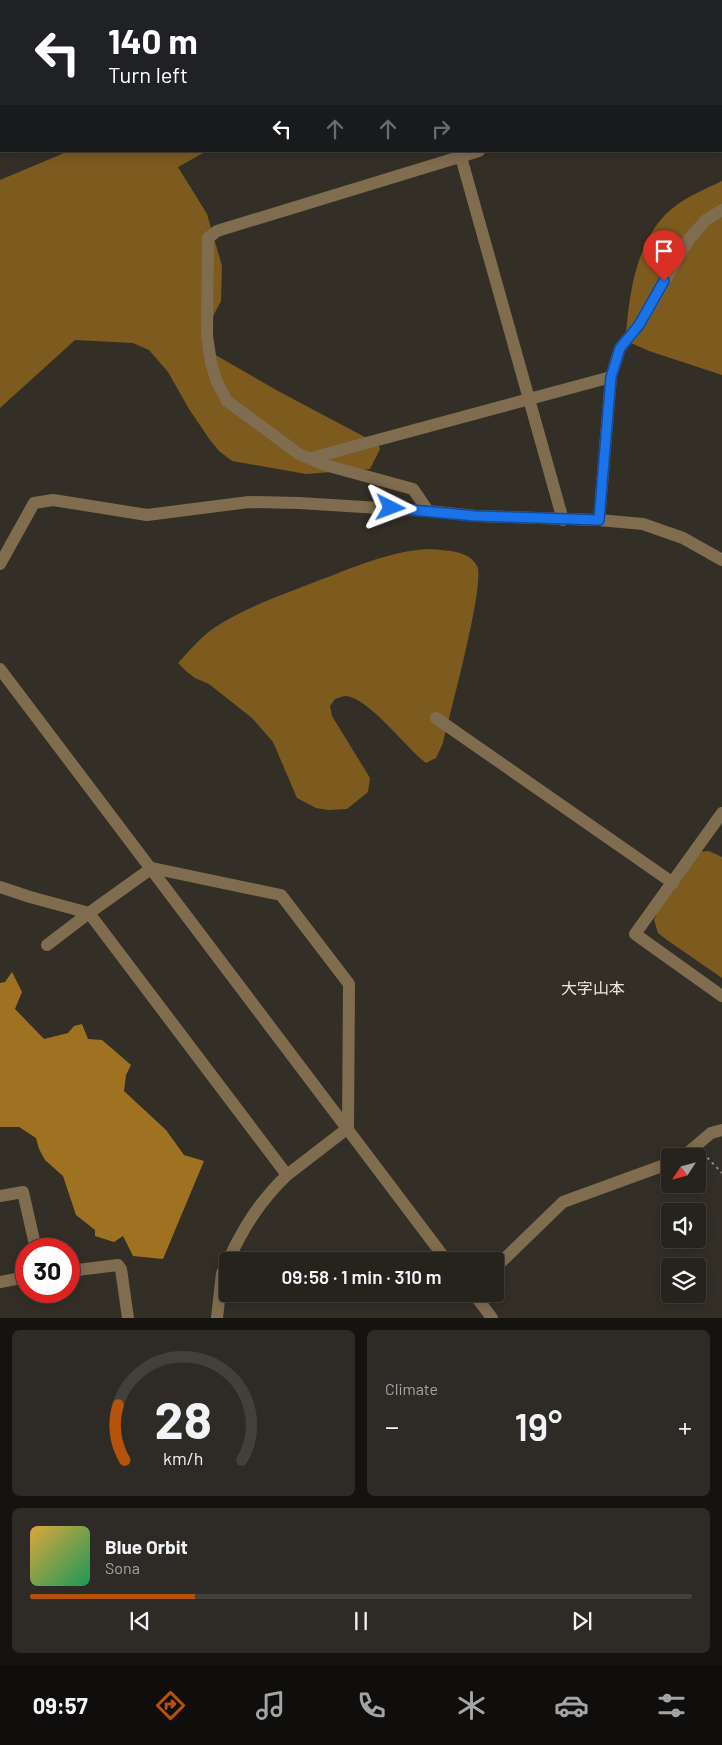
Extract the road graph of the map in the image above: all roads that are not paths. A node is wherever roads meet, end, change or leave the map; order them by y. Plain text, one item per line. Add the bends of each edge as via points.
1 (476, 152) edge
2 (461, 157) junction
3 (722, 210) edge
4 (611, 377) junction
5 (528, 399) junction
6 (311, 458) junction
7 (428, 511) junction
8 (563, 520) junction
9 (599, 520) junction
10 (3, 549) edge
11 (722, 560) edge
12 (0, 564) edge
13 (0, 669) edge
14 (436, 718) dead end
15 (722, 813) edge
16 (152, 868) junction
17 (673, 883) junction
18 (0, 887) edge
19 (89, 913) junction
20 (47, 945) dead end
21 (722, 996) edge
22 (348, 1128) junction
23 (722, 1130) edge
24 (694, 1148) edge
25 (661, 1165) edge
26 (287, 1175) junction
27 (0, 1196) edge
28 (33, 1238) edge
29 (233, 1252) edge
30 (440, 1252) edge
31 (504, 1259) edge
32 (80, 1270) edge
33 (15, 1279) edge
34 (0, 1282) edge
35 (219, 1300) edge
36 (480, 1302) edge
37 (128, 1318) edge
38 (217, 1318) edge
39 (492, 1318) edge

1 - 2 street
2 - 5 street
2 - 6 street via 217,231 208,238 207,335 217,382 227,401 300,454
3 - 4 street via 706,220 688,239 639,325 620,348
4 - 5 street
4 - 9 street
5 - 6 street
5 - 8 street
6 - 7 street via 325,465 413,489
7 - 8 street
7 - 10 street via 249,502 147,515 46,500 34,503
8 - 9 street
9 - 11 street via 643,524 683,538
10 - 12 street
13 - 16 street
14 - 17 street
15 - 17 street
16 - 19 street
16 - 22 street
16 - 22 street via 281,895 349,984
17 - 21 street via 635,934
18 - 19 street
19 - 20 street
19 - 26 street
22 - 26 street
22 - 30 street
23 - 24 street via 711,1133
25 - 31 street via 563,1202
26 - 29 street via 250,1218
27 - 28 street via 23,1192
32 - 37 street via 118,1265
33 - 34 street
35 - 38 street
36 - 39 street

